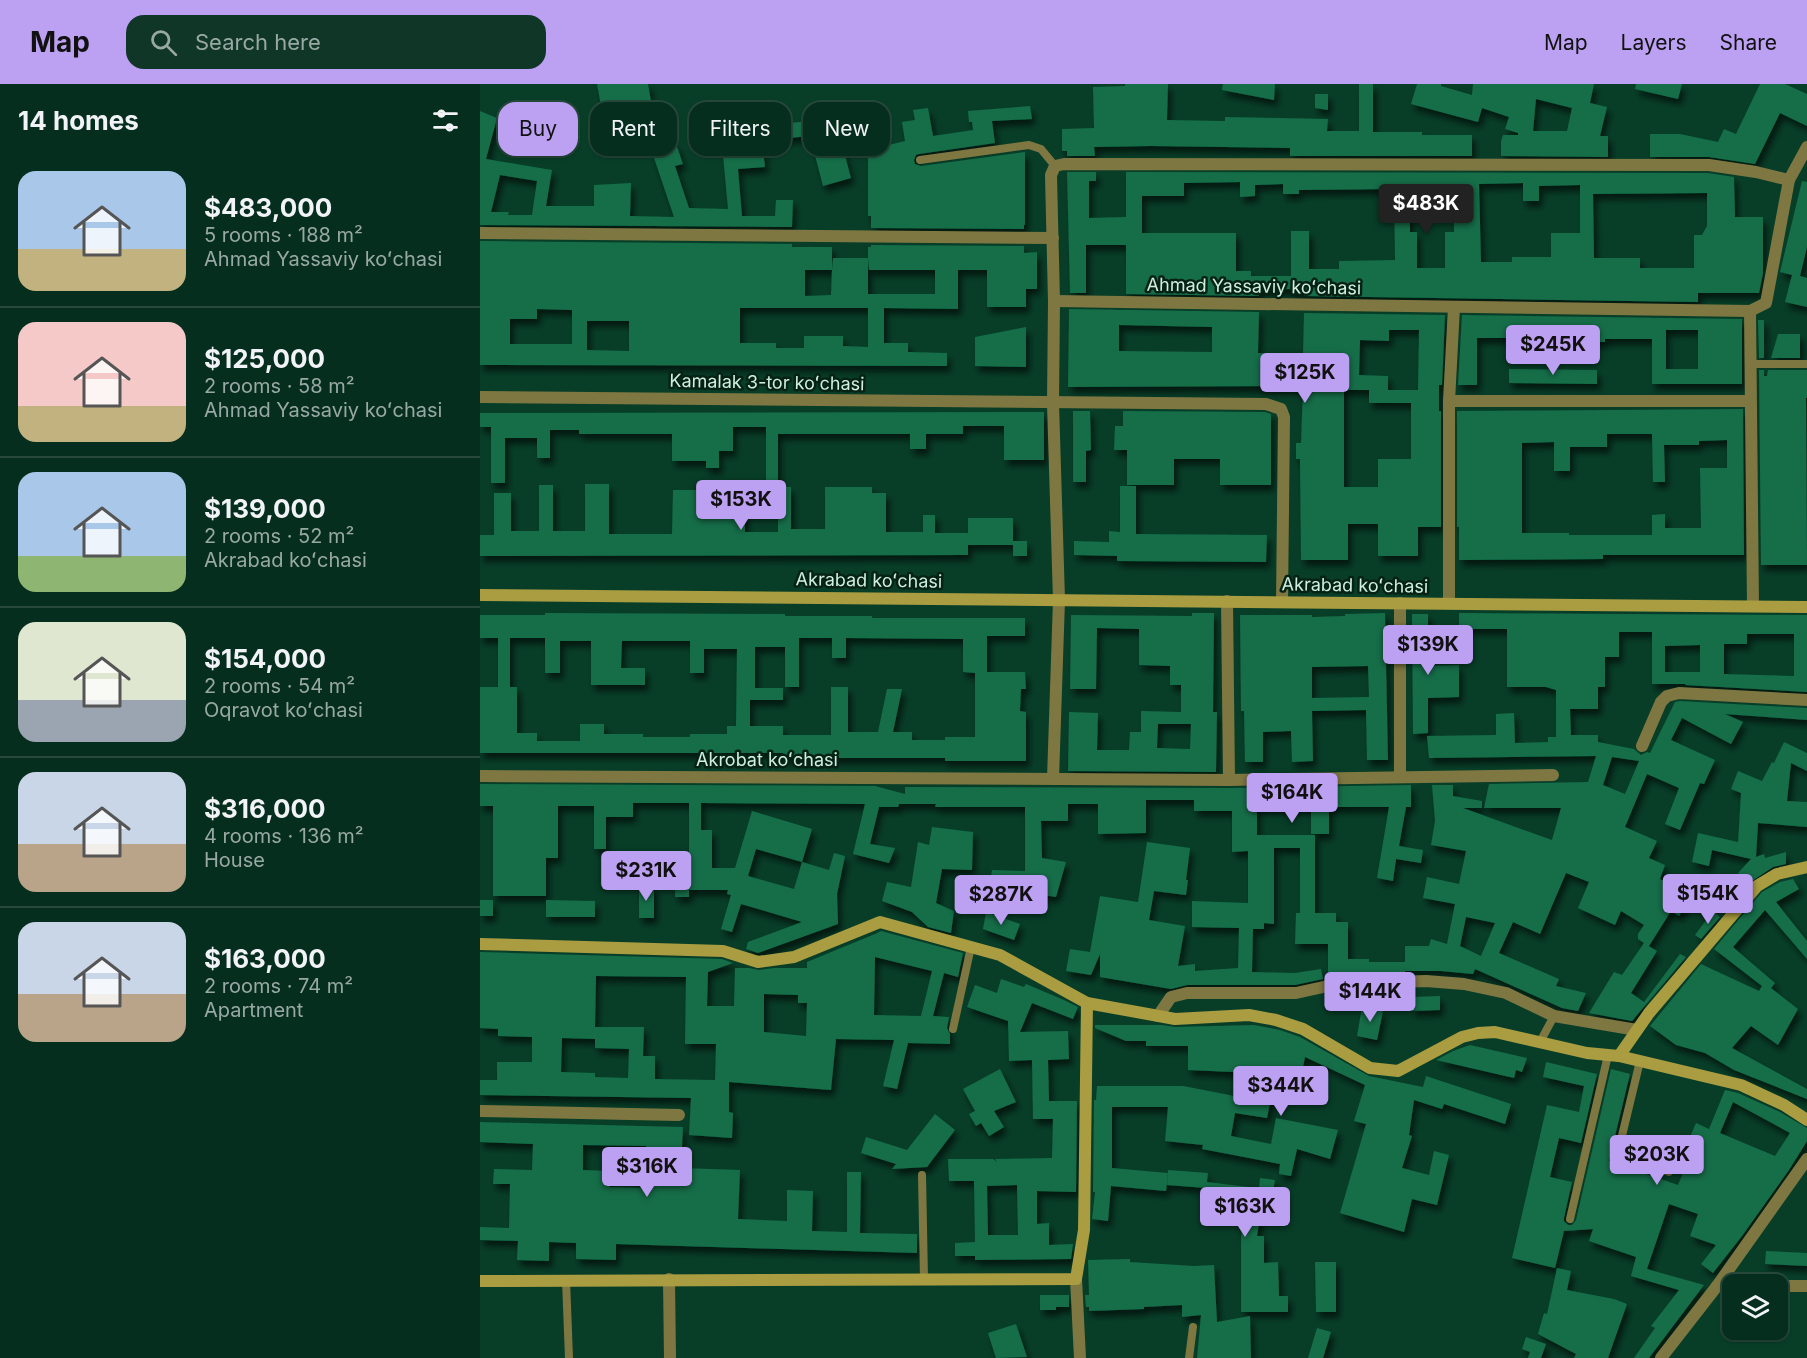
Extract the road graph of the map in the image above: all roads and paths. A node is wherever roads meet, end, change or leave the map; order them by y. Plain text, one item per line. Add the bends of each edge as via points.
1 (1807, 147) edge
2 (920, 160) dead end
3 (1055, 166) junction
4 (1789, 180) junction
5 (480, 233) edge
6 (1053, 238) junction
7 (1054, 301) junction
8 (1454, 307) junction
9 (1750, 311) junction
10 (1750, 364) junction
11 (1807, 364) edge
12 (480, 397) edge
13 (1449, 401) junction
14 (1750, 401) junction
15 (1053, 403) junction
16 (480, 595) edge
17 (1059, 600) junction
18 (1227, 601) junction
19 (1282, 602) junction
20 (1400, 603) junction
21 (1449, 603) junction
22 (1753, 606) junction
23 (1807, 607) edge
24 (1807, 700) edge
25 (1642, 746) dead end
26 (1553, 775) dead end
27 (480, 776) edge
28 (1400, 776) junction
29 (1053, 779) junction
30 (1229, 780) junction
31 (1807, 867) edge
32 (480, 944) edge
33 (971, 947) junction
34 (1087, 1003) junction
35 (1158, 1016) junction
36 (1554, 1016) junction
37 (953, 1029) dead end
38 (1637, 1030) junction
39 (1540, 1042) junction
40 (1613, 1056) junction
41 (1640, 1061) junction
42 (480, 1111) edge
43 (679, 1115) dead end
44 (1807, 1120) edge
45 (1807, 1159) edge
46 (1669, 1172) dead end
47 (922, 1175) dead end
48 (1570, 1219) dead end
49 (1076, 1278) junction
50 (669, 1279) junction
51 (924, 1279) junction
52 (566, 1280) junction
53 (480, 1281) edge
54 (1717, 1286) junction
55 (1722, 1286) edge
56 (1788, 1286) edge
57 (1807, 1286) edge
58 (1192, 1327) dead end
59 (569, 1358) edge
60 (670, 1358) edge
61 (1080, 1358) edge
62 (1189, 1358) edge
63 (1661, 1358) edge

1 - 4 street
2 - 3 lane via 1029,145 1041,149
3 - 4 street via 1709,165
3 - 6 street via 1051,175
4 - 9 street via 1766,303
5 - 6 street
6 - 7 street
7 - 8 street, Ahmad Yassaviy koʻchasi
7 - 15 street
8 - 9 street, Ahmad Yassaviy koʻchasi
8 - 13 street
9 - 10 street
10 - 11 lane
10 - 14 street
12 - 15 street, Kamalak 3-tor koʻchasi
13 - 14 street
13 - 21 street
14 - 22 street
15 - 17 street
15 - 19 street, Kamalak 3-tor koʻchasi via 1266,404 1281,409
16 - 17 street, Akrabad koʻchasi
17 - 18 street, Akrabad koʻchasi
17 - 29 street
18 - 19 street, Akrabad koʻchasi
18 - 30 street
19 - 20 street, Akrabad koʻchasi
20 - 21 street, Akrabad koʻchasi
20 - 28 street
21 - 22 street, Akrabad koʻchasi
22 - 23 street, Akrabad koʻchasi
24 - 25 street via 1679,693 1667,696
26 - 28 street, Akrobat koʻchasi
27 - 29 street, Akrobat koʻchasi
28 - 30 street, Akrobat koʻchasi
29 - 30 street, Akrobat koʻchasi
31 - 38 street via 1777,874 1757,886
32 - 33 street via 723,951 758,962 794,957 880,922
33 - 34 street via 1000,955
33 - 37 lane
34 - 35 street
34 - 49 street via 1084,1230
35 - 36 street via 1171,998 1187,993 1296,993 1337,984 1426,981 1506,993
35 - 39 street via 1175,1019 1249,1015 1276,1020 1303,1029 1370,1068 1398,1071 1462,1037 1478,1033 1495,1032
36 - 38 street
36 - 39 lane
38 - 40 street
39 - 40 street
40 - 41 street
40 - 48 lane
41 - 44 street via 1741,1085
41 - 46 lane via 1620,1144 1622,1152 1626,1157
42 - 43 street
45 - 54 street
47 - 51 lane
49 - 51 street
49 - 61 street
50 - 51 street
50 - 52 street
50 - 60 street
52 - 53 street
52 - 59 lane
54 - 55 street
54 - 63 street
56 - 57 street
58 - 62 lane

